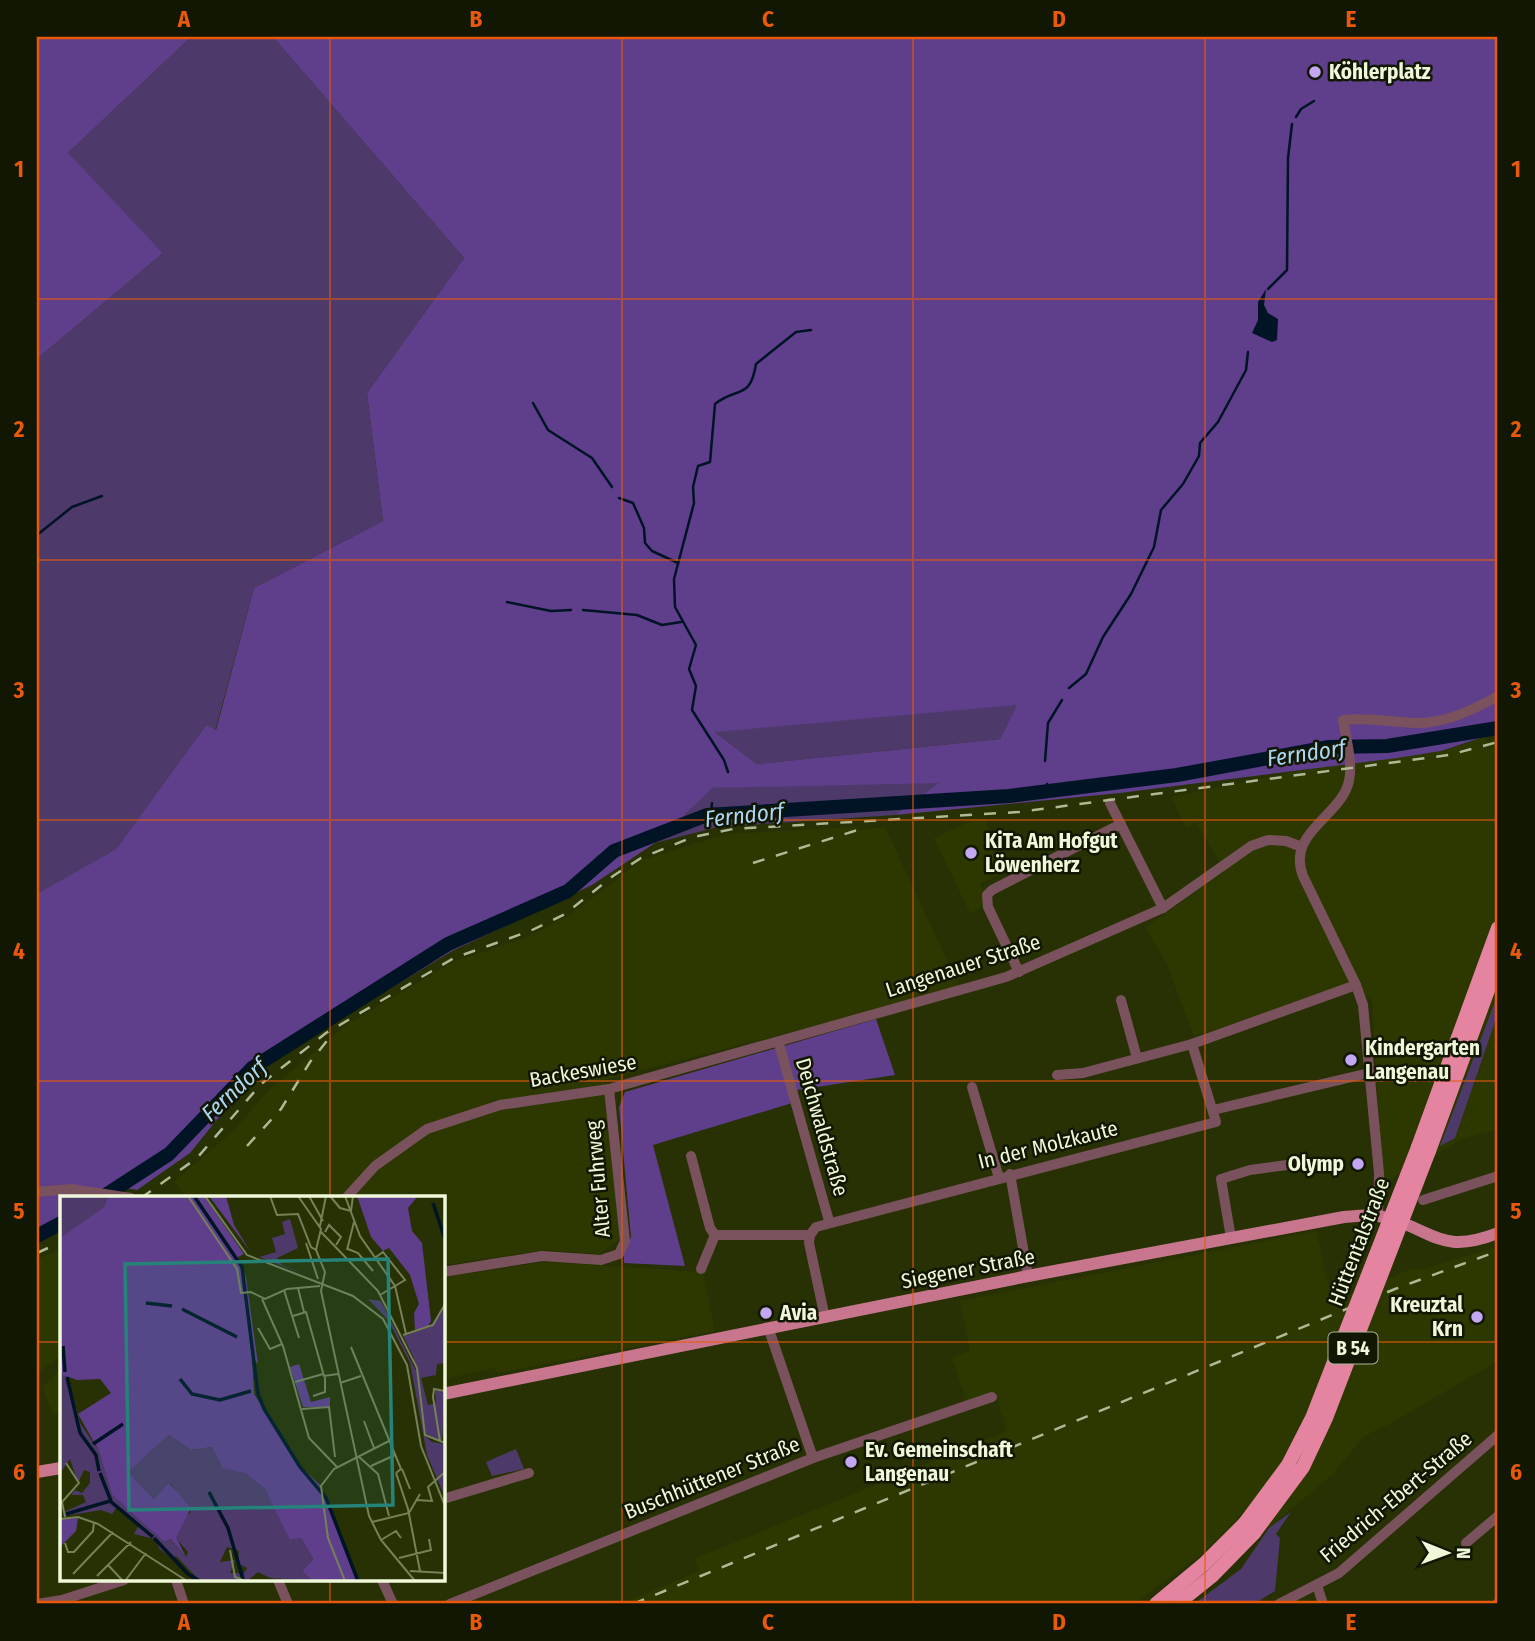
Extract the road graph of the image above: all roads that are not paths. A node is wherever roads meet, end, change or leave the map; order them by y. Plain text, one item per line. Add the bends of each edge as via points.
1 (1498, 696) edge
2 (1110, 803) dead end
3 (1121, 824) junction
4 (1302, 847) junction
5 (1163, 908) junction
6 (1498, 928) edge
7 (1498, 963) edge
8 (1019, 972) junction
9 (1356, 985) junction
10 (1121, 1000) dead end
11 (850, 1021) joint
12 (779, 1044) junction
13 (1192, 1044) junction
14 (1137, 1058) junction
15 (1369, 1073) junction
16 (1057, 1075) dead end
17 (972, 1087) dead end
18 (609, 1089) junction
19 (1213, 1110) junction
20 (1423, 1149) junction
21 (691, 1156) dead end
22 (1287, 1165) dead end
23 (1010, 1174) junction
24 (1498, 1176) edge
25 (999, 1178) junction
26 (37, 1192) edge
27 (118, 1196) edge
28 (348, 1196) edge
29 (1423, 1200) dead end
30 (1378, 1216) junction
31 (829, 1221) junction
32 (1498, 1233) edge
33 (715, 1235) junction
34 (810, 1235) junction
35 (1231, 1238) junction
36 (701, 1269) dead end
37 (444, 1272) edge
38 (1028, 1276) junction
39 (825, 1318) junction
40 (769, 1329) junction
41 (444, 1394) edge
42 (992, 1397) dead end
43 (1498, 1435) edge
44 (813, 1458) junction
45 (60, 1468) edge
46 (37, 1472) edge
47 (529, 1473) dead end
48 (444, 1499) edge
49 (1498, 1516) edge
50 (1249, 1528) junction
51 (1466, 1543) dead end
52 (118, 1582) edge
53 (177, 1582) edge
54 (279, 1582) edge
55 (383, 1582) edge
56 (1317, 1585) junction
57 (37, 1604) edge
58 (184, 1604) edge
59 (288, 1604) edge
60 (393, 1604) edge
61 (450, 1604) edge
62 (1157, 1604) edge
63 (1177, 1604) edge
64 (1279, 1604) edge
65 (1323, 1604) edge

1 - 4 street via 1454,717 1426,723 1372,717 1343,720 1349,782
2 - 3 street
3 - 5 street
3 - 8 street via 987,895 988,907
4 - 5 street, Langenauer Straße via 1268,840 1251,846
4 - 9 street via 1299,866
5 - 8 street, Langenauer Straße
6 - 20 highway, Hüttentalstraße / B 54
7 - 20 highway, Hüttentalstraße / B 54
8 - 11 street, Langenauer Straße
9 - 13 street
9 - 15 street via 1363,1005
10 - 14 street
11 - 12 street, Backeswiese
12 - 18 street, Backeswiese
12 - 31 street, Deichwaldstraße
13 - 14 street
13 - 19 street
14 - 16 street
15 - 19 street, In der Molzkaute
15 - 30 street via 1379,1173
17 - 25 street
18 - 28 street, Backeswiese via 500,1105 427,1129 375,1166
18 - 37 street, Alter Fuhrweg via 625,1241 618,1254 601,1260 542,1256
19 - 23 street, In der Molzkaute via 1216,1122
20 - 50 highway, Hüttentalstraße / B 54, bridge via 1326,1418 1303,1467
21 - 33 street
22 - 35 street via 1221,1179
23 - 25 street, In der Molzkaute
23 - 38 street
24 - 29 street
25 - 31 street, In der Molzkaute
26 - 27 street via 71,1189
30 - 32 main road, Siegener Straße via 1452,1243
30 - 35 main road, Siegener Straße via 1344,1217
31 - 34 street, In der Molzkaute
33 - 34 street
33 - 36 street
34 - 39 street
35 - 38 main road, Siegener Straße
38 - 39 main road, Siegener Straße
39 - 40 main road, Siegener Straße
40 - 41 main road, Siegener Straße
40 - 44 street
42 - 44 street, Buschhüttener Straße
43 - 56 street, Friedrich-Ebert-Straße via 1356,1560
44 - 61 street, Buschhüttener Straße
45 - 46 main road
47 - 48 street
49 - 51 street
50 - 62 highway, Hüttentalstraße / B 54
50 - 63 highway, Hüttentalstraße / B 54 via 1212,1576
52 - 57 street via 62,1601
53 - 58 street
54 - 59 street
55 - 60 street
56 - 64 street, Friedrich-Ebert-Straße
56 - 65 street

